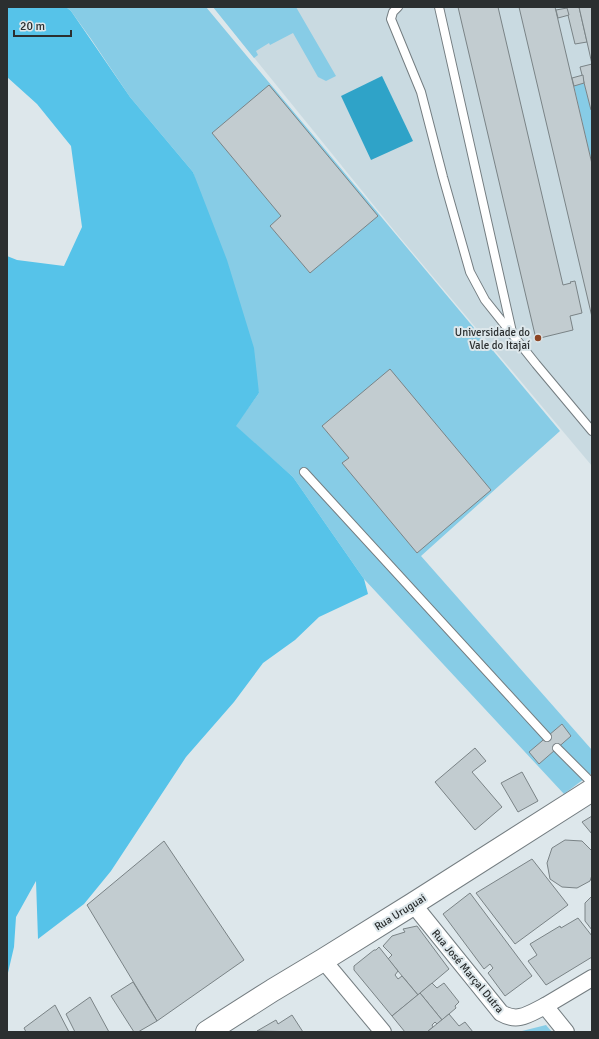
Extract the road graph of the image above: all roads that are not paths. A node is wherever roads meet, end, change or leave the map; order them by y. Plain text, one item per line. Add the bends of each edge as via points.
1 (439, 7) edge
2 (395, 10) edge
3 (513, 335) junction
4 (592, 430) edge
5 (304, 472) dead end
6 (547, 737) dead end
7 (557, 748) dead end
8 (592, 783) edge
9 (592, 790) edge
10 (413, 904) junction
11 (323, 960) junction
12 (592, 978) edge
13 (545, 1006) junction
14 (207, 1032) edge
15 (383, 1032) edge
16 (566, 1032) edge

1 - 3 lane
2 - 3 lane via 391,19 421,92 470,272 485,300
3 - 4 lane
5 - 6 lane
7 - 8 lane
9 - 10 main road, Rua Uruguai
10 - 11 main road, Rua Uruguai
10 - 13 street, Rua José Marçal Dutra via 501,1013 516,1018
11 - 14 main road, Rua Uruguai
11 - 15 street
12 - 13 street, Rua José Marçal Dutra
13 - 16 street

